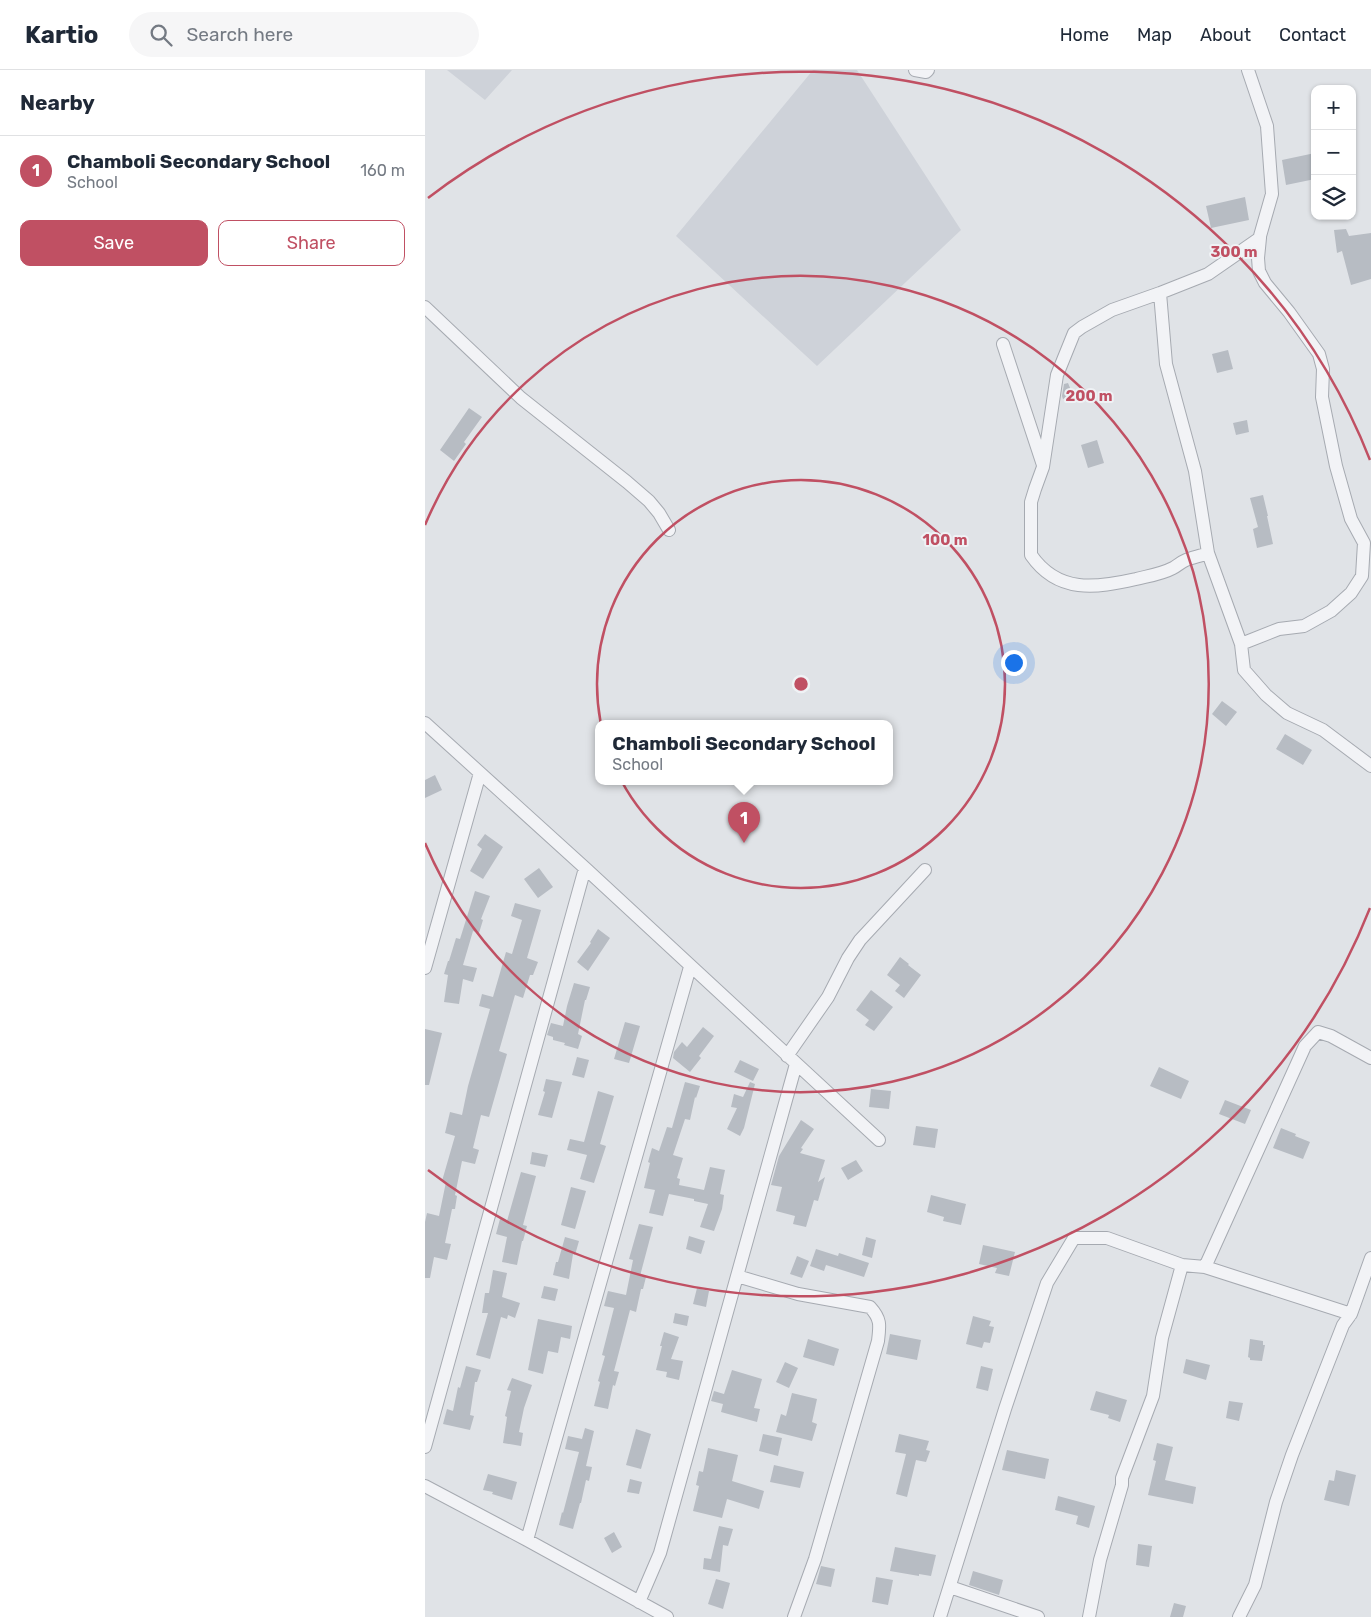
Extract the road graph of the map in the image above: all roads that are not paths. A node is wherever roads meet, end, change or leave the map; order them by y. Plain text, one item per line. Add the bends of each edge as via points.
1 (915, 70) edge
2 (928, 70) edge
3 (1248, 70) edge
4 (1260, 238) junction
5 (1160, 294) junction
6 (425, 307) edge
7 (1003, 344) dead end
8 (1043, 467) junction
9 (669, 530) dead end
10 (1208, 553) junction
11 (1241, 644) junction
12 (425, 723) edge
13 (1371, 766) edge
14 (480, 773) junction
15 (585, 868) junction
16 (925, 870) dead end
17 (690, 967) junction
18 (425, 968) edge
19 (1371, 1058) edge
20 (791, 1060) junction
21 (879, 1140) dead end
22 (1371, 1258) edge
23 (1182, 1266) junction
24 (1205, 1267) junction
25 (737, 1276) junction
26 (1351, 1314) junction
27 (426, 1440) edge
28 (425, 1486) edge
29 (527, 1540) junction
30 (950, 1588) junction
31 (639, 1602) junction
32 (667, 1617) edge
33 (794, 1617) edge
34 (940, 1617) edge
35 (1038, 1617) edge
36 (1089, 1617) edge
37 (1239, 1617) edge

1 - 2 street
3 - 4 street via 1267,126 1272,194
4 - 5 street via 1208,274
4 - 11 street via 1259,271 1265,283 1319,354 1323,369 1322,397 1336,466 1351,518 1364,543 1362,576 1351,593 1331,611 1304,626 1279,629
5 - 8 street via 1112,310 1074,333 1057,375
5 - 10 street via 1166,364 1195,471
6 - 9 street via 521,398 649,501
7 - 8 street
8 - 10 street via 1031,502 1031,555 1047,573 1064,583 1081,586 1119,583 1173,568
10 - 11 street
11 - 13 street via 1245,670 1266,695 1287,713 1323,730
12 - 14 street
14 - 15 street
14 - 18 street
15 - 17 street
15 - 27 street
16 - 20 street via 860,940
17 - 20 street
17 - 29 street
19 - 24 street via 1318,1032 1305,1046
20 - 21 street
20 - 25 street
22 - 26 street
23 - 24 street
23 - 30 street via 1107,1238 1075,1238 1047,1283
23 - 36 street via 1163,1338 1153,1396 1122,1478
24 - 26 street
25 - 31 street via 660,1553
25 - 33 street via 798,1294 870,1307 878,1315 880,1325 879,1341 815,1559
26 - 37 street via 1343,1325 1292,1455 1276,1502 1255,1585
28 - 29 street
29 - 31 street
30 - 34 street
30 - 35 street
31 - 32 street

